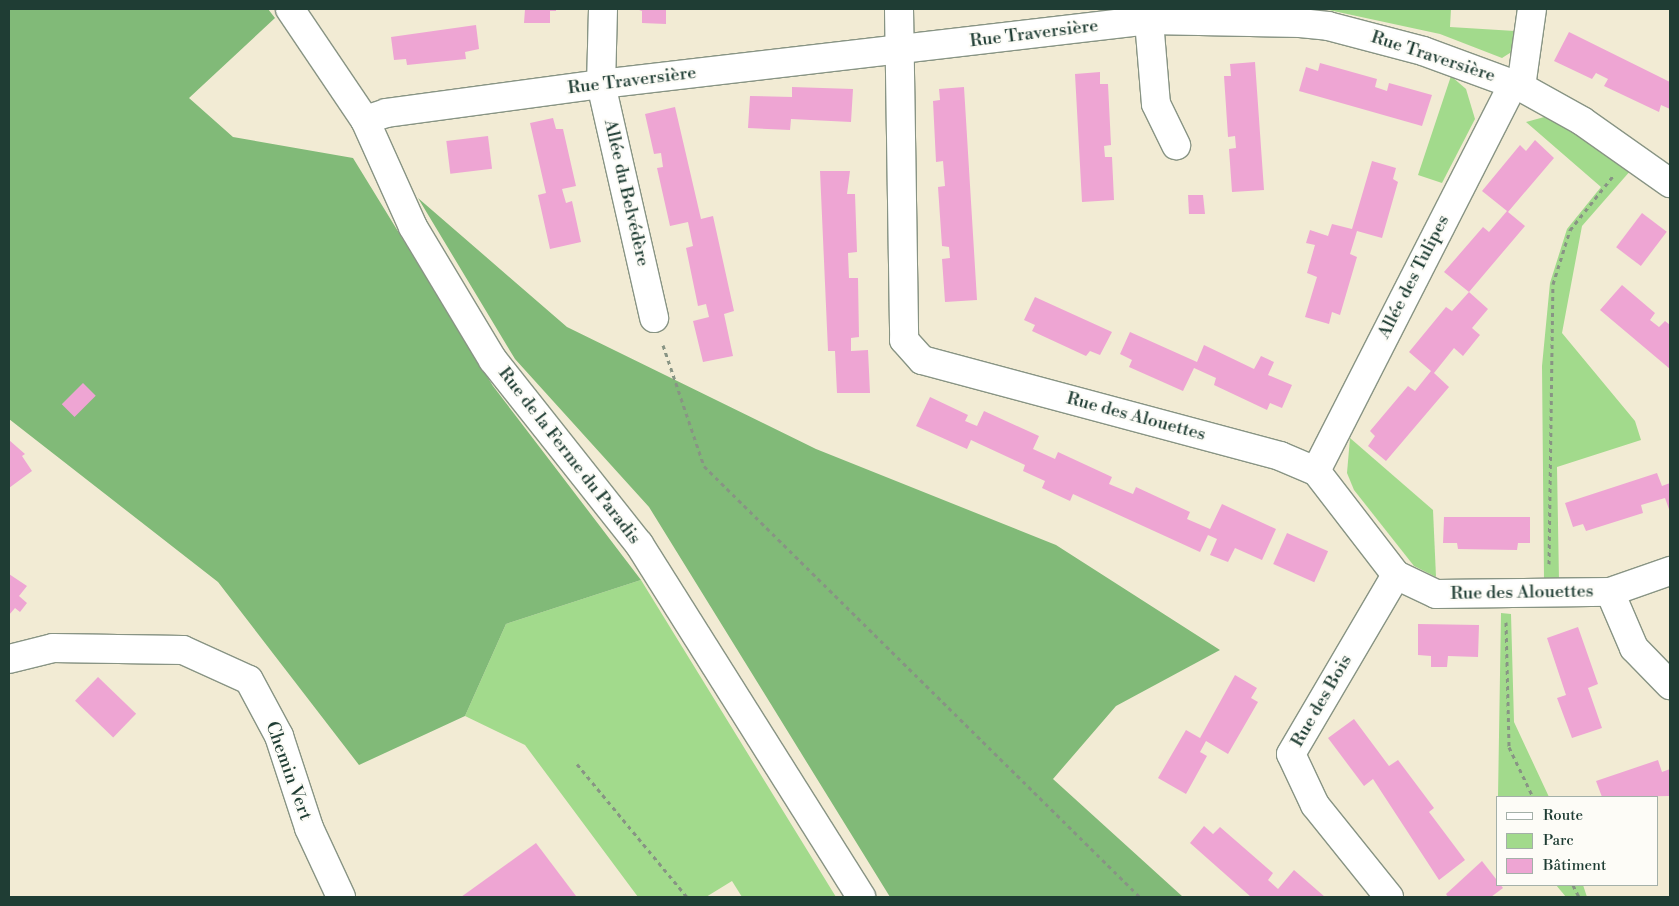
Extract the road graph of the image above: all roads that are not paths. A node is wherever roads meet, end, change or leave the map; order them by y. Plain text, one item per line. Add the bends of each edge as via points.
1 (290, 9) edge
2 (603, 9) edge
3 (899, 9) edge
4 (1532, 9) edge
5 (1149, 14) edge
6 (897, 51) junction
7 (601, 84) junction
8 (1517, 85) junction
9 (365, 120) junction
10 (1176, 145) dead end
11 (1670, 183) edge
12 (654, 318) road end
13 (1316, 471) junction
14 (1670, 571) edge
15 (1396, 575) junction
16 (1610, 592) junction
17 (9, 659) edge
18 (1670, 685) edge
19 (341, 897) edge
20 (861, 897) edge
21 (1389, 897) edge

1 - 9 street, Rue de la Ferme du Paradis
2 - 7 street, Allée du Belvédère
3 - 6 street, Rue des Alouettes
4 - 8 street, Allée des Tulipes
5 - 6 street, Rue Traversière
5 - 8 street, Rue Traversière via 1328,26 1444,57
5 - 10 street via 1156,104
6 - 7 street, Rue Traversière
6 - 13 street, Rue des Alouettes via 904,340 922,360 1280,456
7 - 9 street, Rue Traversière via 386,112
7 - 12 street, Allée du Belvédère
8 - 11 street, Rue Traversière
8 - 13 street, Allée des Tulipes
9 - 20 street, Rue de la Ferme du Paradis via 413,228 493,360 639,544
13 - 15 street, Rue des Alouettes
14 - 16 street, Rue des Alouettes
15 - 16 street, Rue des Alouettes via 1436,594
15 - 21 street, Rue des Bois via 1291,754 1315,805
16 - 18 street, Rue des Alouettes via 1634,648
17 - 19 street, Chemin Vert via 53,648 183,650 249,680 280,736 309,828

